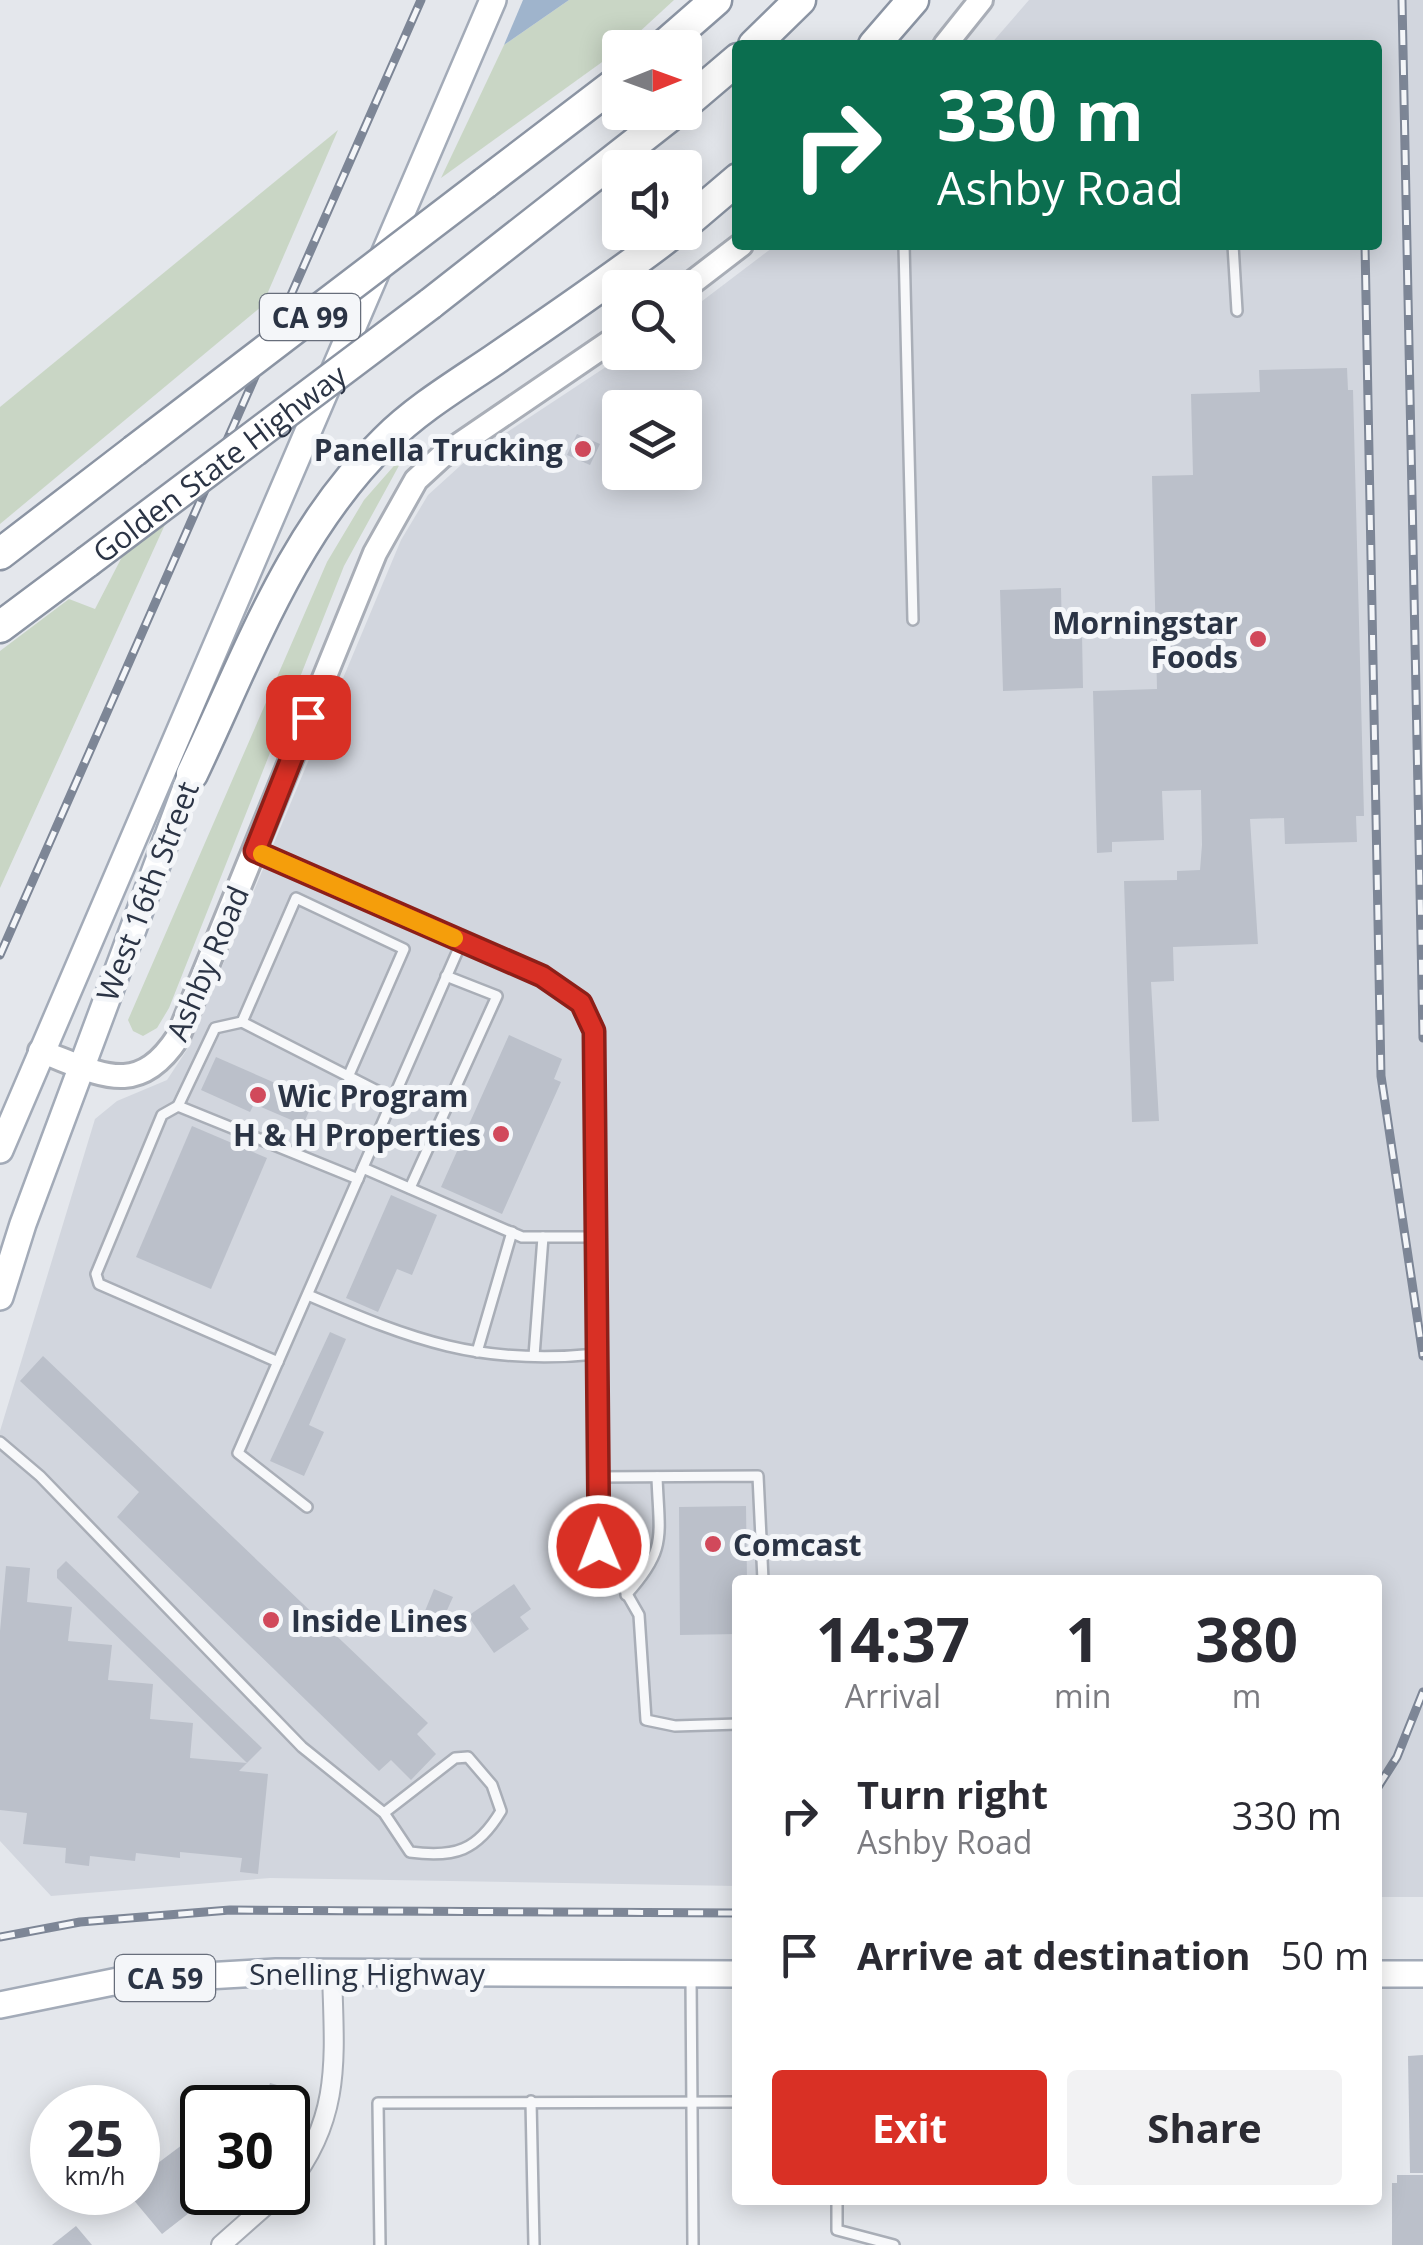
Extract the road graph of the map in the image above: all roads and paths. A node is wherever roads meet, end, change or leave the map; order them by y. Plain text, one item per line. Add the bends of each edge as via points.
1 (493, 0) edge
2 (716, 0) edge
3 (800, 0) edge
4 (913, 0) edge
5 (980, 0) edge
6 (682, 30) edge
7 (759, 40) edge
8 (878, 40) edge
9 (949, 40) edge
10 (732, 64) edge
11 (702, 90) edge
12 (602, 94) edge
13 (652, 130) edge
14 (732, 184) edge
15 (702, 210) edge
16 (648, 250) edge
17 (734, 250) edge
18 (904, 250) edge
19 (1233, 250) edge
20 (702, 275) edge
21 (1237, 310) dead end
22 (602, 347) edge
23 (286, 482) junction
24 (0, 554) edge
25 (913, 620) dead end
26 (0, 626) edge
27 (192, 774) junction
28 (255, 851) junction
29 (462, 941) junction
30 (446, 976) junction
31 (242, 1022) junction
32 (40, 1052) junction
33 (80, 1066) junction
34 (348, 1076) junction
35 (393, 1100) junction
36 (178, 1106) junction
37 (0, 1150) edge
38 (363, 1168) junction
39 (358, 1179) junction
40 (410, 1188) junction
41 (512, 1232) junction
42 (596, 1236) junction
43 (543, 1237) junction
44 (308, 1295) junction
45 (0, 1297) edge
46 (477, 1352) junction
47 (597, 1354) junction
48 (534, 1356) junction
49 (278, 1362) junction
50 (0, 1442) edge
51 (657, 1477) junction
52 (598, 1478) junction
53 (307, 1507) dead end
54 (599, 1546) joint
55 (763, 1575) edge
56 (626, 1594) junction
57 (732, 1724) edge
58 (384, 1813) junction
59 (332, 1971) junction
60 (691, 1974) junction
61 (732, 1974) edge
62 (1382, 1974) edge
63 (1423, 1974) edge
64 (0, 2005) edge
65 (690, 2100) junction
66 (532, 2102) junction
67 (732, 2102) edge
68 (310, 2158) edge
69 (836, 2205) edge
70 (255, 2215) edge
71 (837, 2230) junction
72 (221, 2245) edge
73 (380, 2245) edge
74 (534, 2245) edge
75 (693, 2245) edge
76 (838, 2245) edge
77 (894, 2245) edge

1 - 23 main road, West 16th Street
2 - 6 highway
3 - 7 highway
4 - 8 highway
5 - 9 main road
10 - 11 highway
12 - 24 highway, Golden State Highway / CA 99, bridge
13 - 26 highway, Golden State Highway / CA 99, bridge
14 - 15 highway
16 - 27 highway via 428,405 347,483 281,585
17 - 20 main road
18 - 25 lane
19 - 21 lane
22 - 28 main road, Ashby Road via 467,436 416,480 368,568
23 - 27 main road, West 16th Street
23 - 32 main road, West 16th Street
27 - 33 main road, West 16th Street
28 - 29 street
28 - 33 main road, Ashby Road via 165,1058 128,1078
29 - 30 lane
29 - 42 street via 542,976 581,1003 588,1017 594,1031
30 - 35 lane
30 - 40 lane via 497,996
31 - 34 lane
31 - 34 lane via 296,898 404,949
31 - 36 lane via 215,1028
32 - 33 main road, Ashby Road
32 - 37 main road, West 16th Street
33 - 45 main road, West 16th Street
34 - 35 lane
35 - 38 lane
36 - 39 lane
36 - 49 lane via 162,1115 96,1274 99,1284
38 - 39 lane
38 - 40 lane
39 - 44 lane
40 - 41 lane
41 - 43 lane
41 - 46 lane
42 - 43 lane
42 - 47 street
43 - 48 lane
44 - 46 lane via 407,1338
44 - 49 lane
46 - 48 lane
47 - 48 lane
47 - 52 street
49 - 53 lane via 238,1453
50 - 58 lane via 302,1747
51 - 52 lane
51 - 55 lane via 758,1476
51 - 56 lane via 660,1547 653,1566
52 - 54 street
54 - 56 lane
56 - 57 lane via 638,1614 646,1720
58 - 58 lane via 410,1852 447,1857 486,1836 502,1811 492,1785 468,1758 455,1758
59 - 60 main road, Snelling Highway / CA 59
59 - 64 main road, Snelling Highway / CA 59 via 118,1981
59 - 68 street via 334,2069 327,2116
60 - 61 main road, Snelling Highway / CA 59
60 - 65 lane
62 - 63 main road
65 - 66 lane
65 - 67 lane
65 - 75 lane
66 - 73 lane via 378,2103
66 - 74 lane
69 - 71 lane
70 - 72 street
71 - 76 lane
71 - 77 lane

